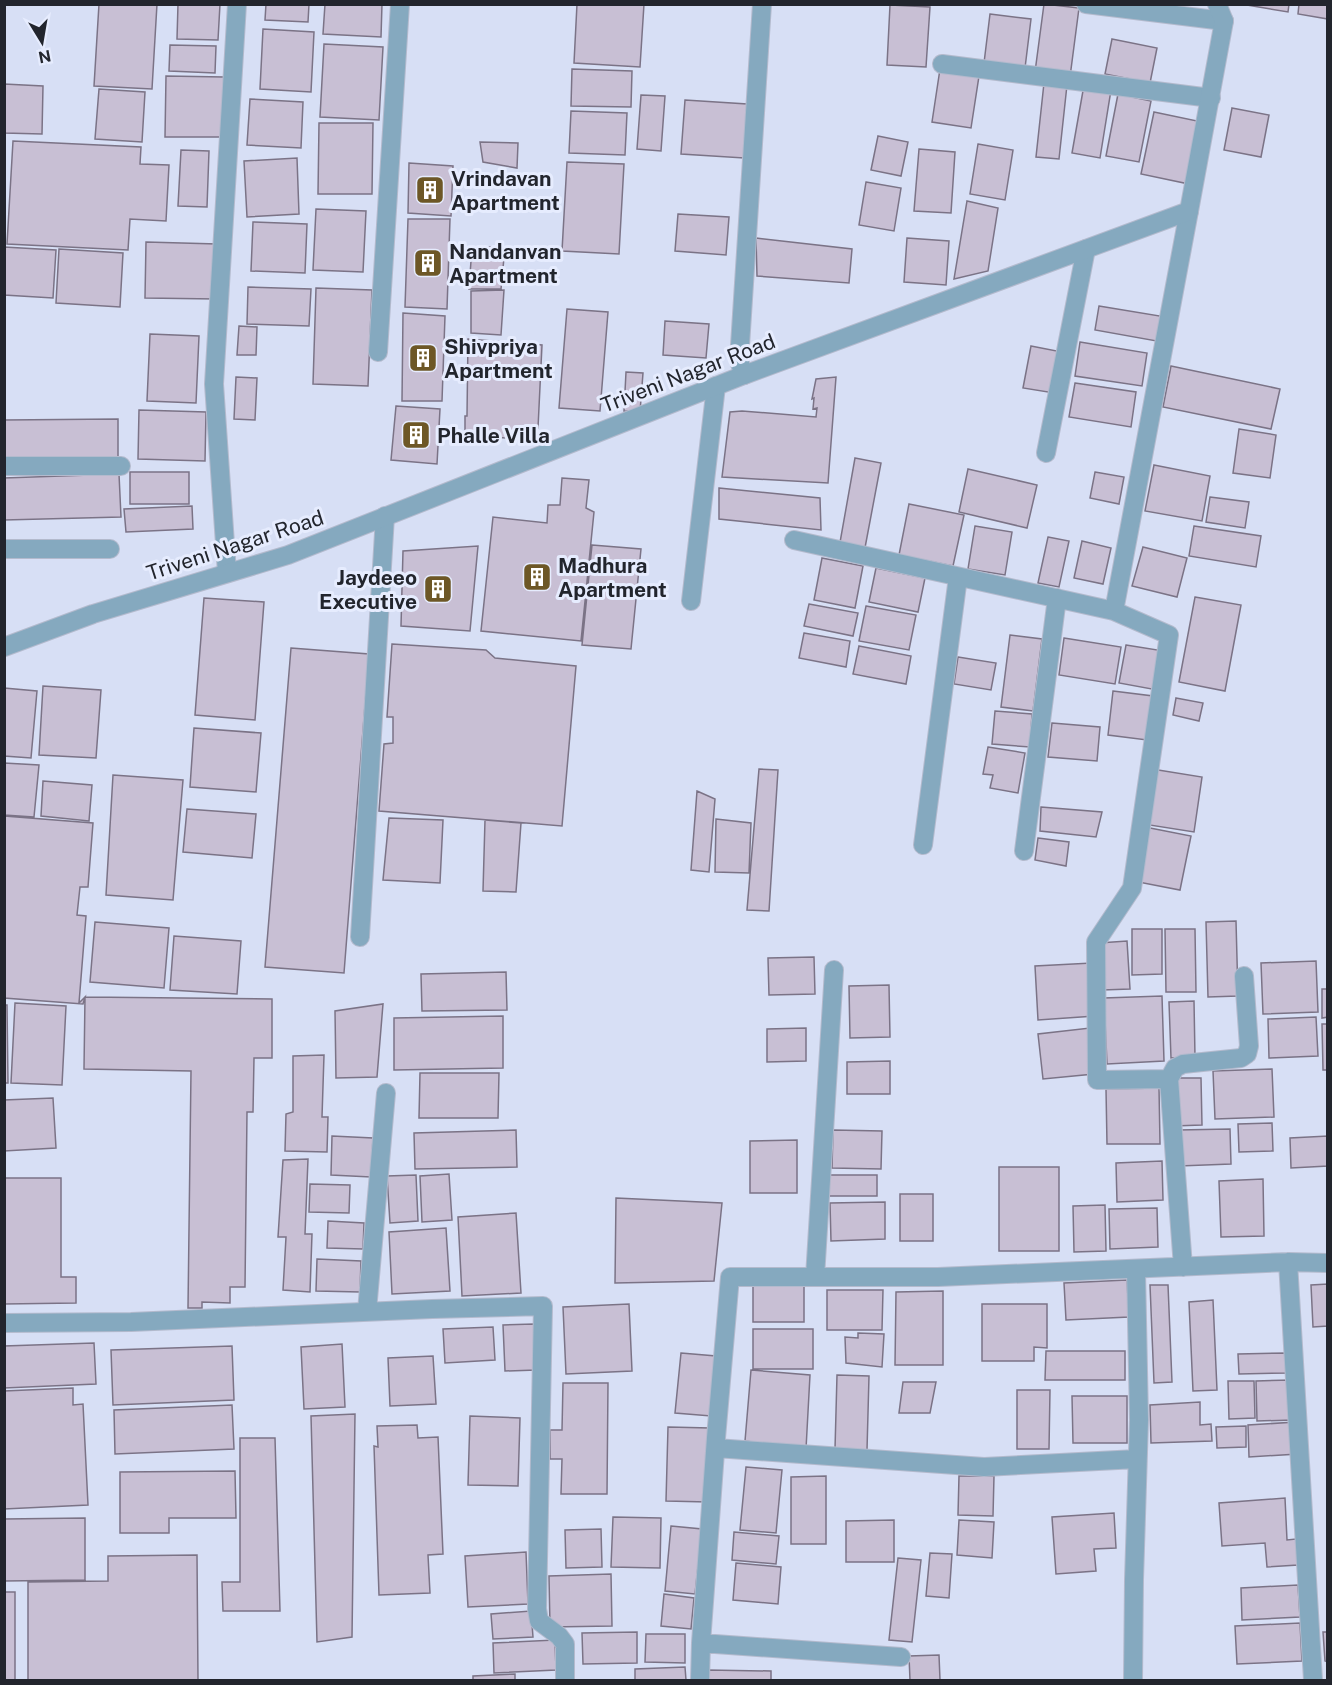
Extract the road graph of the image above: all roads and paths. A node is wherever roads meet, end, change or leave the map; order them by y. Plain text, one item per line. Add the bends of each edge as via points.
1 (237, 4) edge
2 (400, 4) edge
3 (762, 4) edge
4 (1086, 4) edge
5 (1220, 13) edge
6 (942, 64) dead end
7 (1211, 98) junction
8 (1189, 211) junction
9 (1086, 249) junction
10 (378, 352) dead end
11 (744, 375) junction
12 (716, 386) junction
13 (1046, 453) dead end
14 (4, 466) edge
15 (121, 466) dead end
16 (385, 516) junction
17 (794, 540) dead end
18 (4, 549) edge
19 (110, 549) dead end
20 (227, 573) junction
21 (958, 577) junction
22 (1057, 598) junction
23 (691, 601) dead end
24 (1114, 612) junction
25 (4, 647) edge
26 (923, 845) dead end
27 (1024, 851) dead end
28 (360, 936) dead end
29 (834, 970) dead end
30 (1244, 976) dead end
31 (1169, 1079) junction
32 (386, 1093) dead end
33 (1288, 1262) junction
34 (1328, 1263) edge
35 (1183, 1267) junction
36 (1136, 1270) junction
37 (815, 1277) junction
38 (367, 1311) junction
39 (4, 1323) edge
40 (716, 1448) junction
41 (1137, 1459) junction
42 (701, 1643) junction
43 (901, 1657) dead end
44 (565, 1680) edge
45 (700, 1680) edge
46 (1133, 1680) edge
47 (1313, 1680) edge

1 - 20 street via 214,384
2 - 10 street
3 - 11 street via 739,361
4 - 5 street
5 - 7 street
6 - 7 street
7 - 8 street
8 - 9 street, Triveni Nagar Road
8 - 24 street
9 - 11 street, Triveni Nagar Road
9 - 13 street
11 - 12 street, Triveni Nagar Road
12 - 16 street, Triveni Nagar Road
12 - 23 street
14 - 15 street
16 - 20 street, Triveni Nagar Road via 288,555
16 - 28 street
17 - 21 street
18 - 19 street
20 - 25 street, Triveni Nagar Road via 93,614
21 - 22 street
21 - 26 street
22 - 24 street
22 - 27 street
24 - 31 street via 1169,635 1132,888 1096,942 1097,1080
29 - 37 street
30 - 31 street via 1247,1054 1241,1058 1183,1064
31 - 35 street
32 - 38 street
33 - 34 street
33 - 35 street
33 - 47 street
35 - 36 street
36 - 37 street
36 - 41 street
37 - 40 street via 730,1277
38 - 39 street via 131,1322
38 - 44 street via 543,1306 537,1609 539,1622 565,1644
40 - 41 street via 984,1467
40 - 42 street
41 - 46 street
42 - 43 street
42 - 45 street

